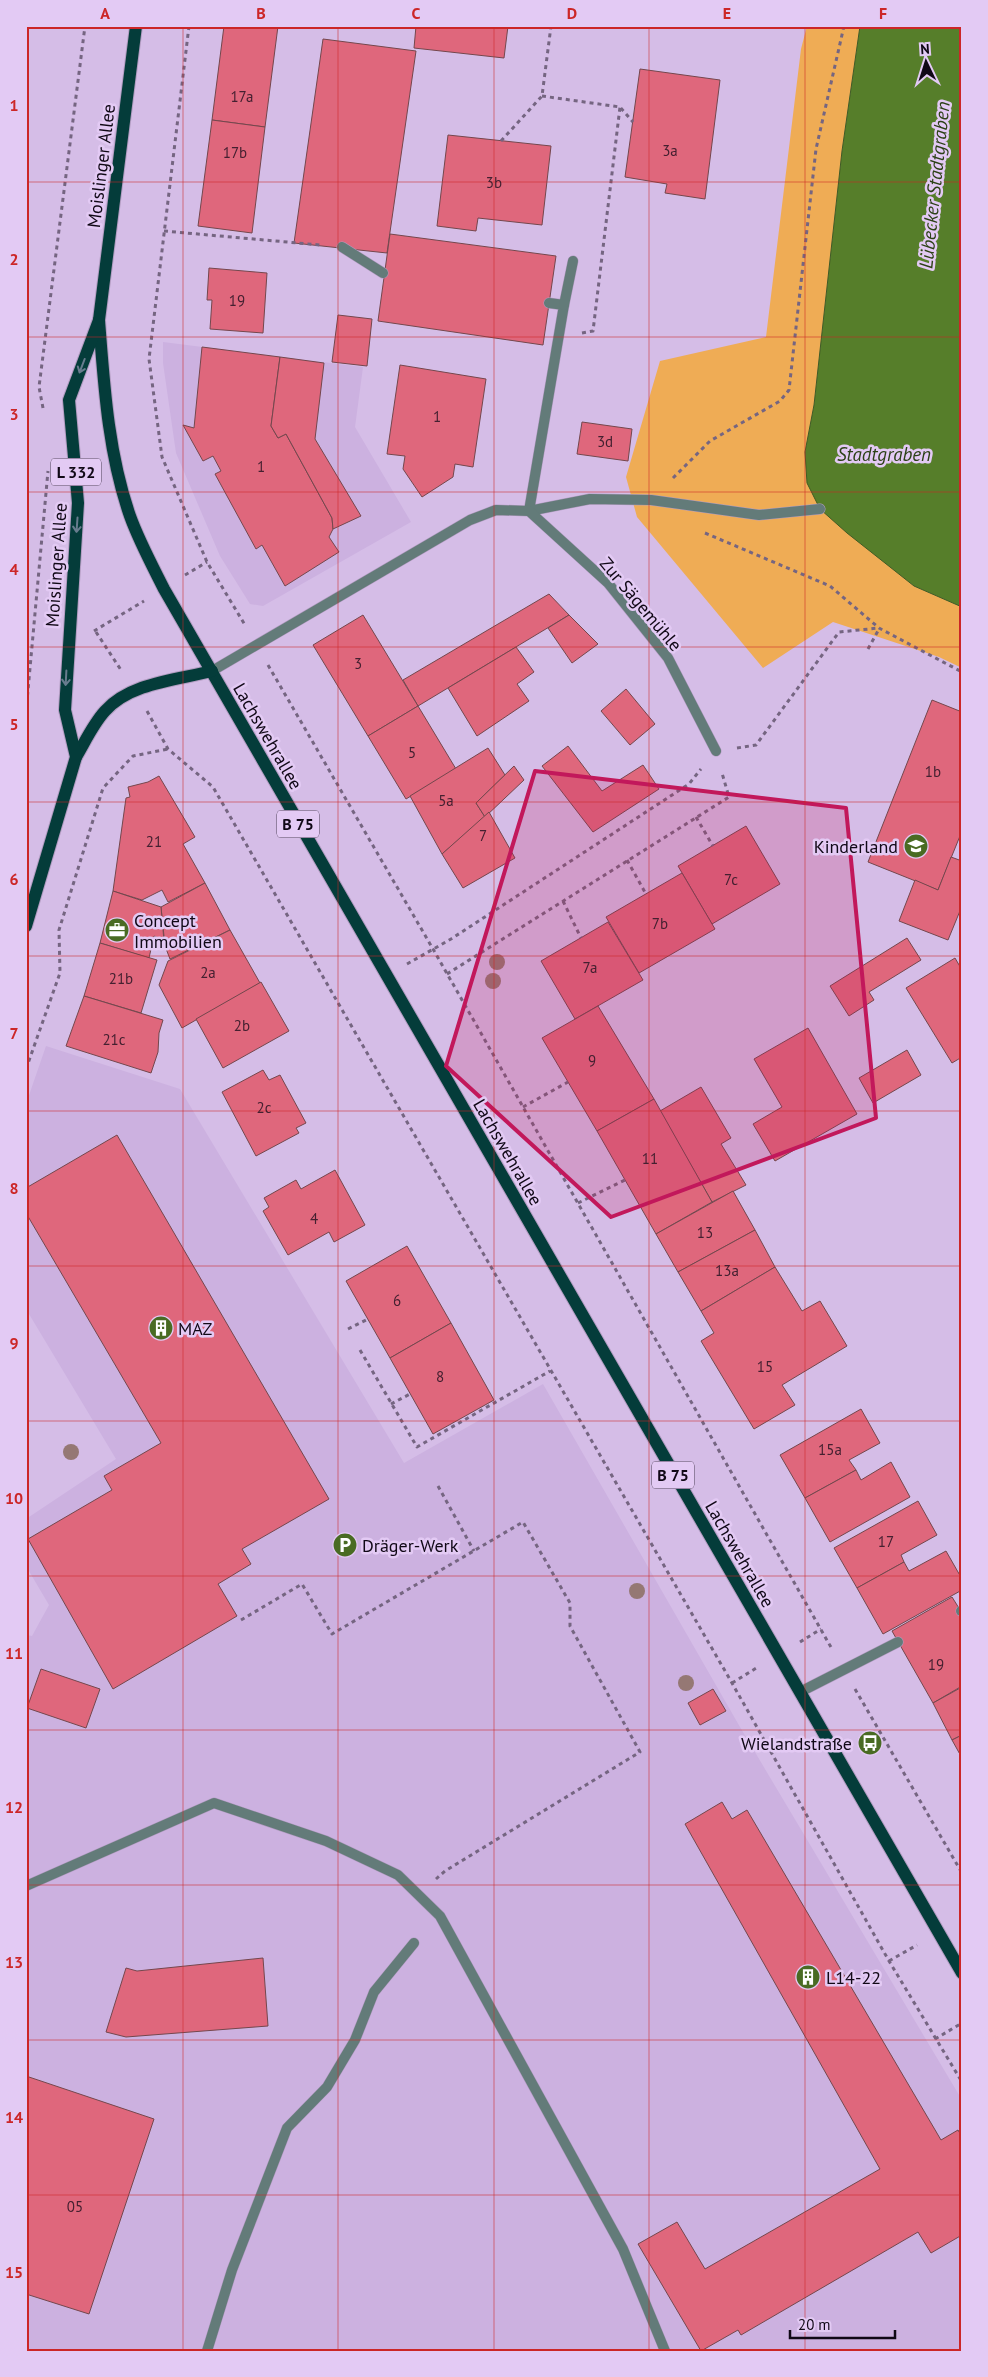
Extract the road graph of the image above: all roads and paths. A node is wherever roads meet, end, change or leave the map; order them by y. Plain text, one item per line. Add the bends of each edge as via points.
1 (85, 26) edge
2 (136, 26) edge
3 (189, 26) edge
4 (551, 26) edge
5 (844, 26) edge
6 (542, 96) junction
7 (620, 107) junction
8 (633, 122) dead end
9 (501, 141) dead end
10 (164, 230) junction
11 (294, 243) dead end
12 (342, 247) dead end
13 (573, 261) dead end
14 (383, 273) dead end
15 (549, 303) dead end
16 (564, 305) junction
17 (100, 320) junction
18 (559, 336) junction
19 (44, 416) dead end
20 (49, 464) dead end
21 (650, 500) junction
22 (820, 509) dead end
23 (529, 511) junction
24 (751, 552) dead end
25 (880, 628) junction
26 (257, 646) junction
27 (868, 649) dead end
28 (212, 672) junction
29 (962, 672) edge
30 (26, 712) edge
31 (716, 751) junction
32 (76, 757) junction
33 (696, 817) junction
34 (713, 846) dead end
35 (627, 860) junction
36 (646, 894) dead end
37 (563, 901) junction
38 (29, 907) edge
39 (26, 926) edge
40 (581, 938) dead end
41 (433, 949) junction
42 (447, 974) junction
43 (386, 976) junction
44 (26, 1069) edge
45 (568, 1082) dead end
46 (523, 1107) junction
47 (624, 1180) dead end
48 (578, 1203) junction
49 (368, 1319) dead end
50 (348, 1329) dead end
51 (360, 1350) dead end
52 (550, 1371) junction
53 (410, 1394) dead end
54 (392, 1404) junction
55 (438, 1486) dead end
56 (474, 1551) junction
57 (241, 1620) dead end
58 (898, 1642) dead end
59 (844, 1669) junction
60 (800, 1692) junction
61 (962, 1873) edge
62 (26, 1886) edge
63 (419, 1896) junction
64 (414, 1943) dead end
65 (962, 1973) edge
66 (962, 2023) edge
67 (936, 2039) junction
68 (962, 2082) edge
69 (207, 2351) edge
70 (665, 2351) edge

1 - 19 path via 39,387
2 - 17 main road, Moislinger Allee / L 332
3 - 10 path
4 - 6 path
5 - 21 path via 816,149 789,390 780,401 710,442
6 - 7 path
6 - 9 path
7 - 8 path
7 - 18 path via 593,331
10 - 11 path
10 - 26 path via 149,359 162,458 208,562
12 - 14 street
13 - 16 street
15 - 16 street
16 - 18 street
17 - 28 main road, Lachswehrallee / L 332 via 103,380 110,428 130,516 164,589
17 -> 32 main road, Moislinger Allee / L 332 via 69,400 78,503 65,710
18 - 23 street
20 - 30 path
21 - 22 street via 759,515
21 - 23 street via 590,498
23 - 26 street via 496,510 470,520
23 - 31 street, Zur Sägemühle via 608,583 668,658
24 - 25 path via 830,586
25 - 27 path
25 - 29 path
25 - 31 path via 839,632 756,745
26 - 28 street
26 - 41 path
28 - 32 main road via 134,690 113,702 103,712
28 - 43 main road, Lachswehrallee / B 75
31 - 33 path via 729,796
31 - 41 path via 689,784
32 - 38 main road, Moislinger Allee
33 - 34 path
33 - 35 path
35 - 36 path
35 - 37 path
37 - 40 path
37 - 42 path
38 - 39 main road, Moislinger Allee
41 - 42 path
41 - 43 path
42 - 46 path
43 - 60 main road, Lachswehrallee / B 75
44 - 52 path via 60,974 59,930 103,788 133,756 168,749 213,788
45 - 46 path
46 - 48 path
47 - 48 path
48 - 59 path
49 - 50 path
51 - 54 path
52 - 54 path via 417,1447
52 - 67 path
53 - 54 path
55 - 56 path
56 - 57 path via 332,1634 302,1584
56 - 63 path via 523,1522 570,1603 570,1626 640,1752 445,1871
58 - 59 street
59 - 60 street
59 - 61 path
60 - 65 main road, Lachswehrallee / B 75
62 - 63 street via 214,1803 326,1841 398,1875
63 - 70 street via 440,1916 614,2232
64 - 69 street via 374,1992 354,2040 327,2087 286,2128 232,2270
66 - 67 path
67 - 68 path

